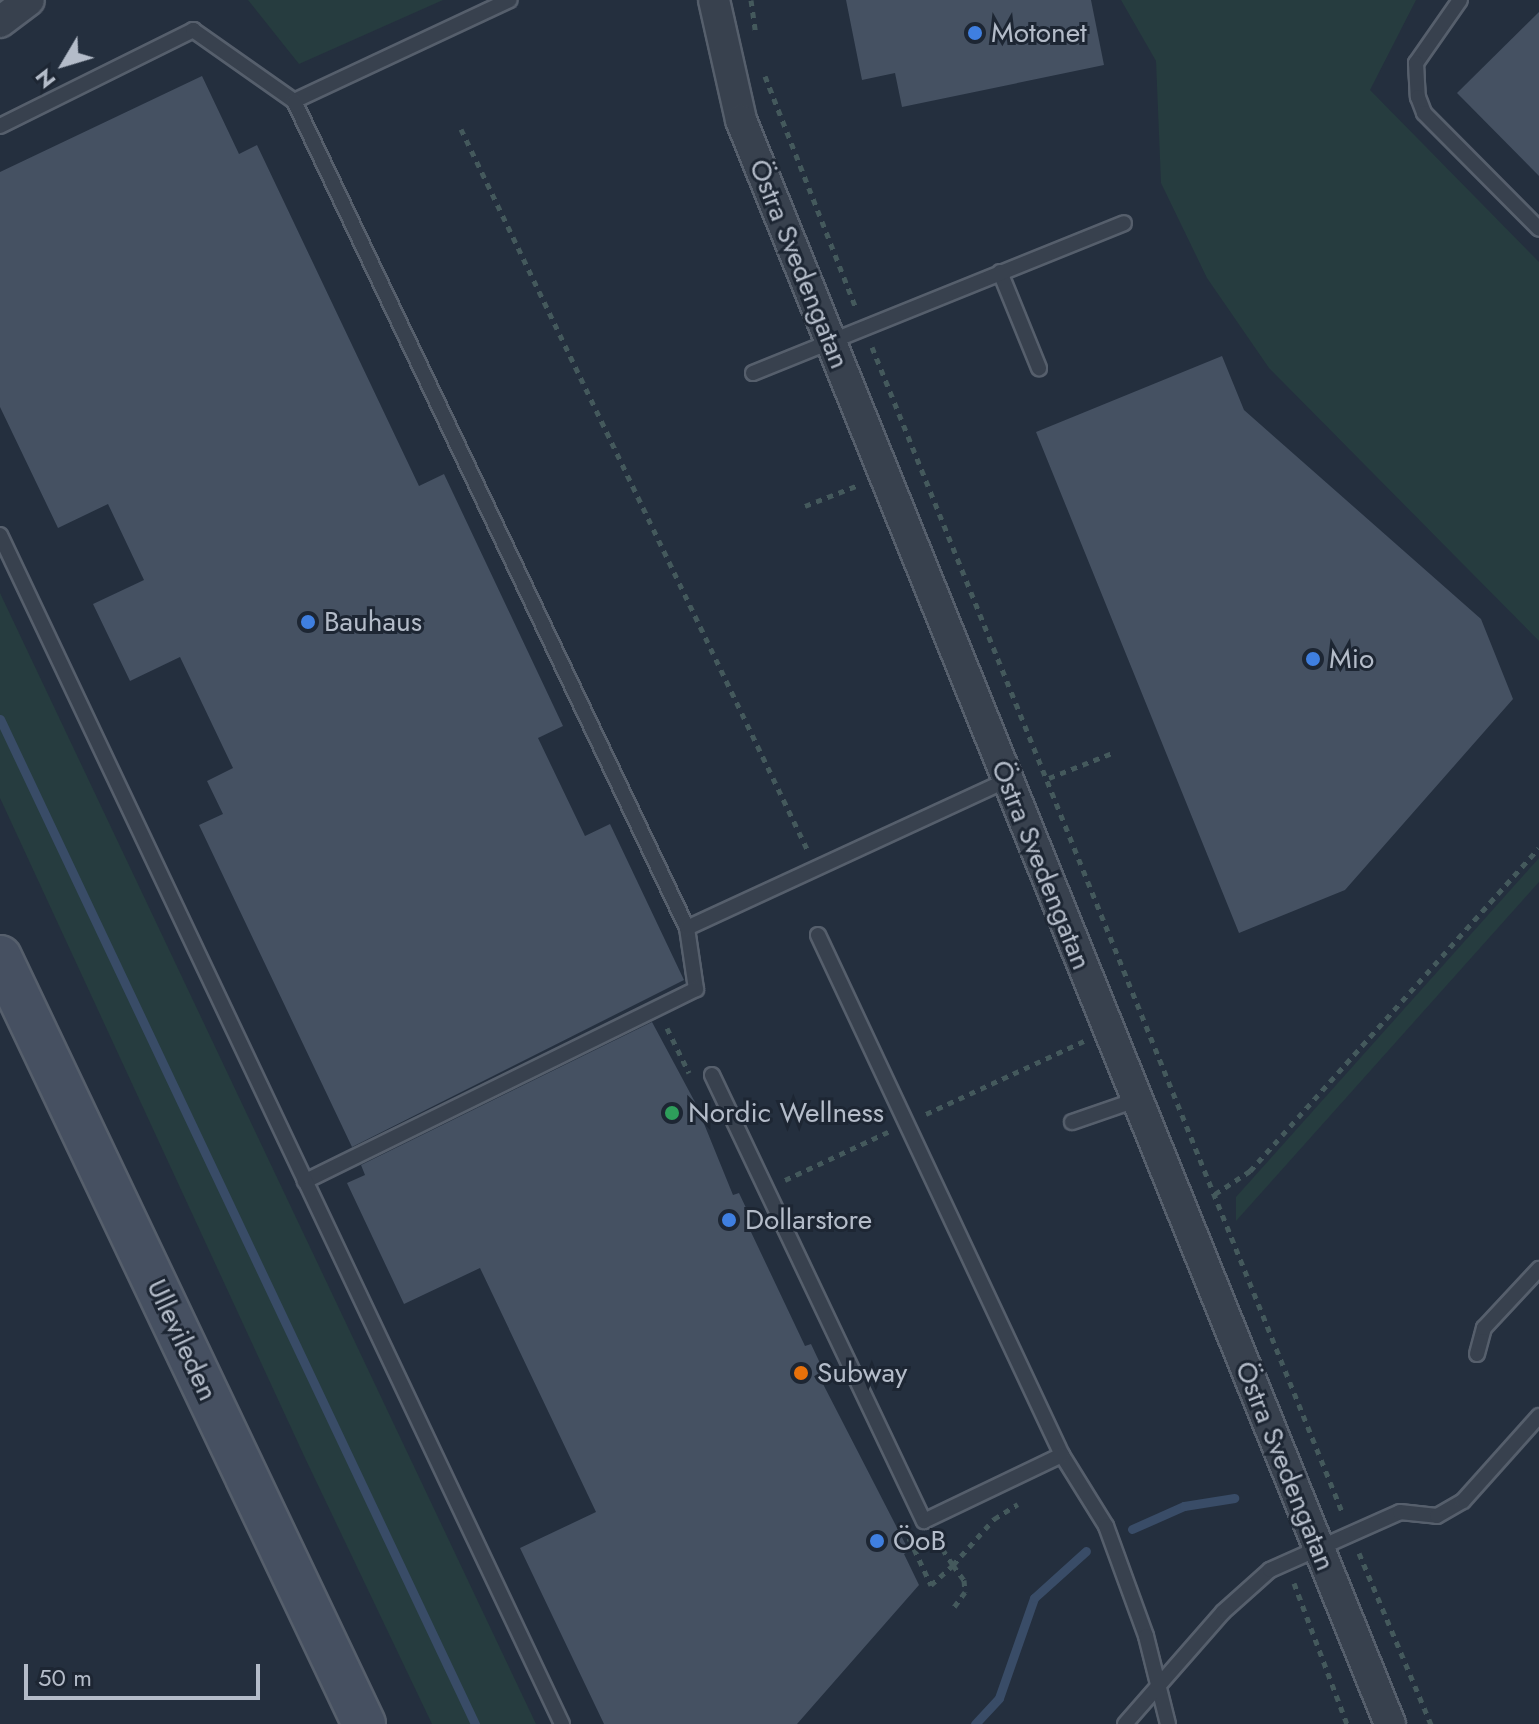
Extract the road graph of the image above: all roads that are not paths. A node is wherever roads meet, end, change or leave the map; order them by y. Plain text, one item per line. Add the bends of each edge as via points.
1 (29, 0) edge
2 (510, 0) edge
3 (714, 0) edge
4 (1460, 0) edge
5 (0, 22) edge
6 (294, 101) junction
7 (0, 126) edge
8 (1124, 223) dead end
9 (1539, 229) edge
10 (1000, 272) junction
11 (830, 341) junction
12 (1039, 368) dead end
13 (753, 373) dead end
14 (0, 535) edge
15 (1007, 780) junction
16 (687, 928) junction
17 (818, 935) dead end
18 (0, 957) edge
19 (712, 1075) dead end
20 (1136, 1100) junction
21 (1072, 1122) dead end
22 (305, 1181) junction
23 (1539, 1269) edge
24 (1477, 1354) dead end
25 (1539, 1416) edge
26 (1062, 1455) junction
27 (1318, 1547) junction
28 (1157, 1689) junction
29 (364, 1724) edge
30 (562, 1724) edge
31 (1125, 1724) edge
32 (1168, 1724) edge
33 (1390, 1724) edge

1 - 5 street
2 - 6 lane
3 - 11 street, Östra Svedengatan via 741,120
4 - 9 lane via 1416,63 1418,97 1424,113
6 - 7 lane via 193,30
6 - 16 lane
8 - 10 lane
10 - 11 lane
10 - 12 lane
11 - 13 lane
11 - 15 street, Östra Svedengatan
14 - 22 lane
15 - 16 lane
15 - 20 street, Östra Svedengatan
16 - 22 lane via 696,989
17 - 26 lane
18 - 29 main road, Ullevileden
19 - 26 lane via 924,1521
20 - 21 lane
20 - 27 street, Östra Svedengatan
22 - 30 lane
23 - 24 lane via 1484,1328
25 - 27 lane via 1463,1501 1437,1516 1400,1512
26 - 28 lane via 1106,1526
27 - 28 lane via 1286,1562 1223,1612
27 - 33 street, Östra Svedengatan
28 - 31 lane
28 - 32 lane

